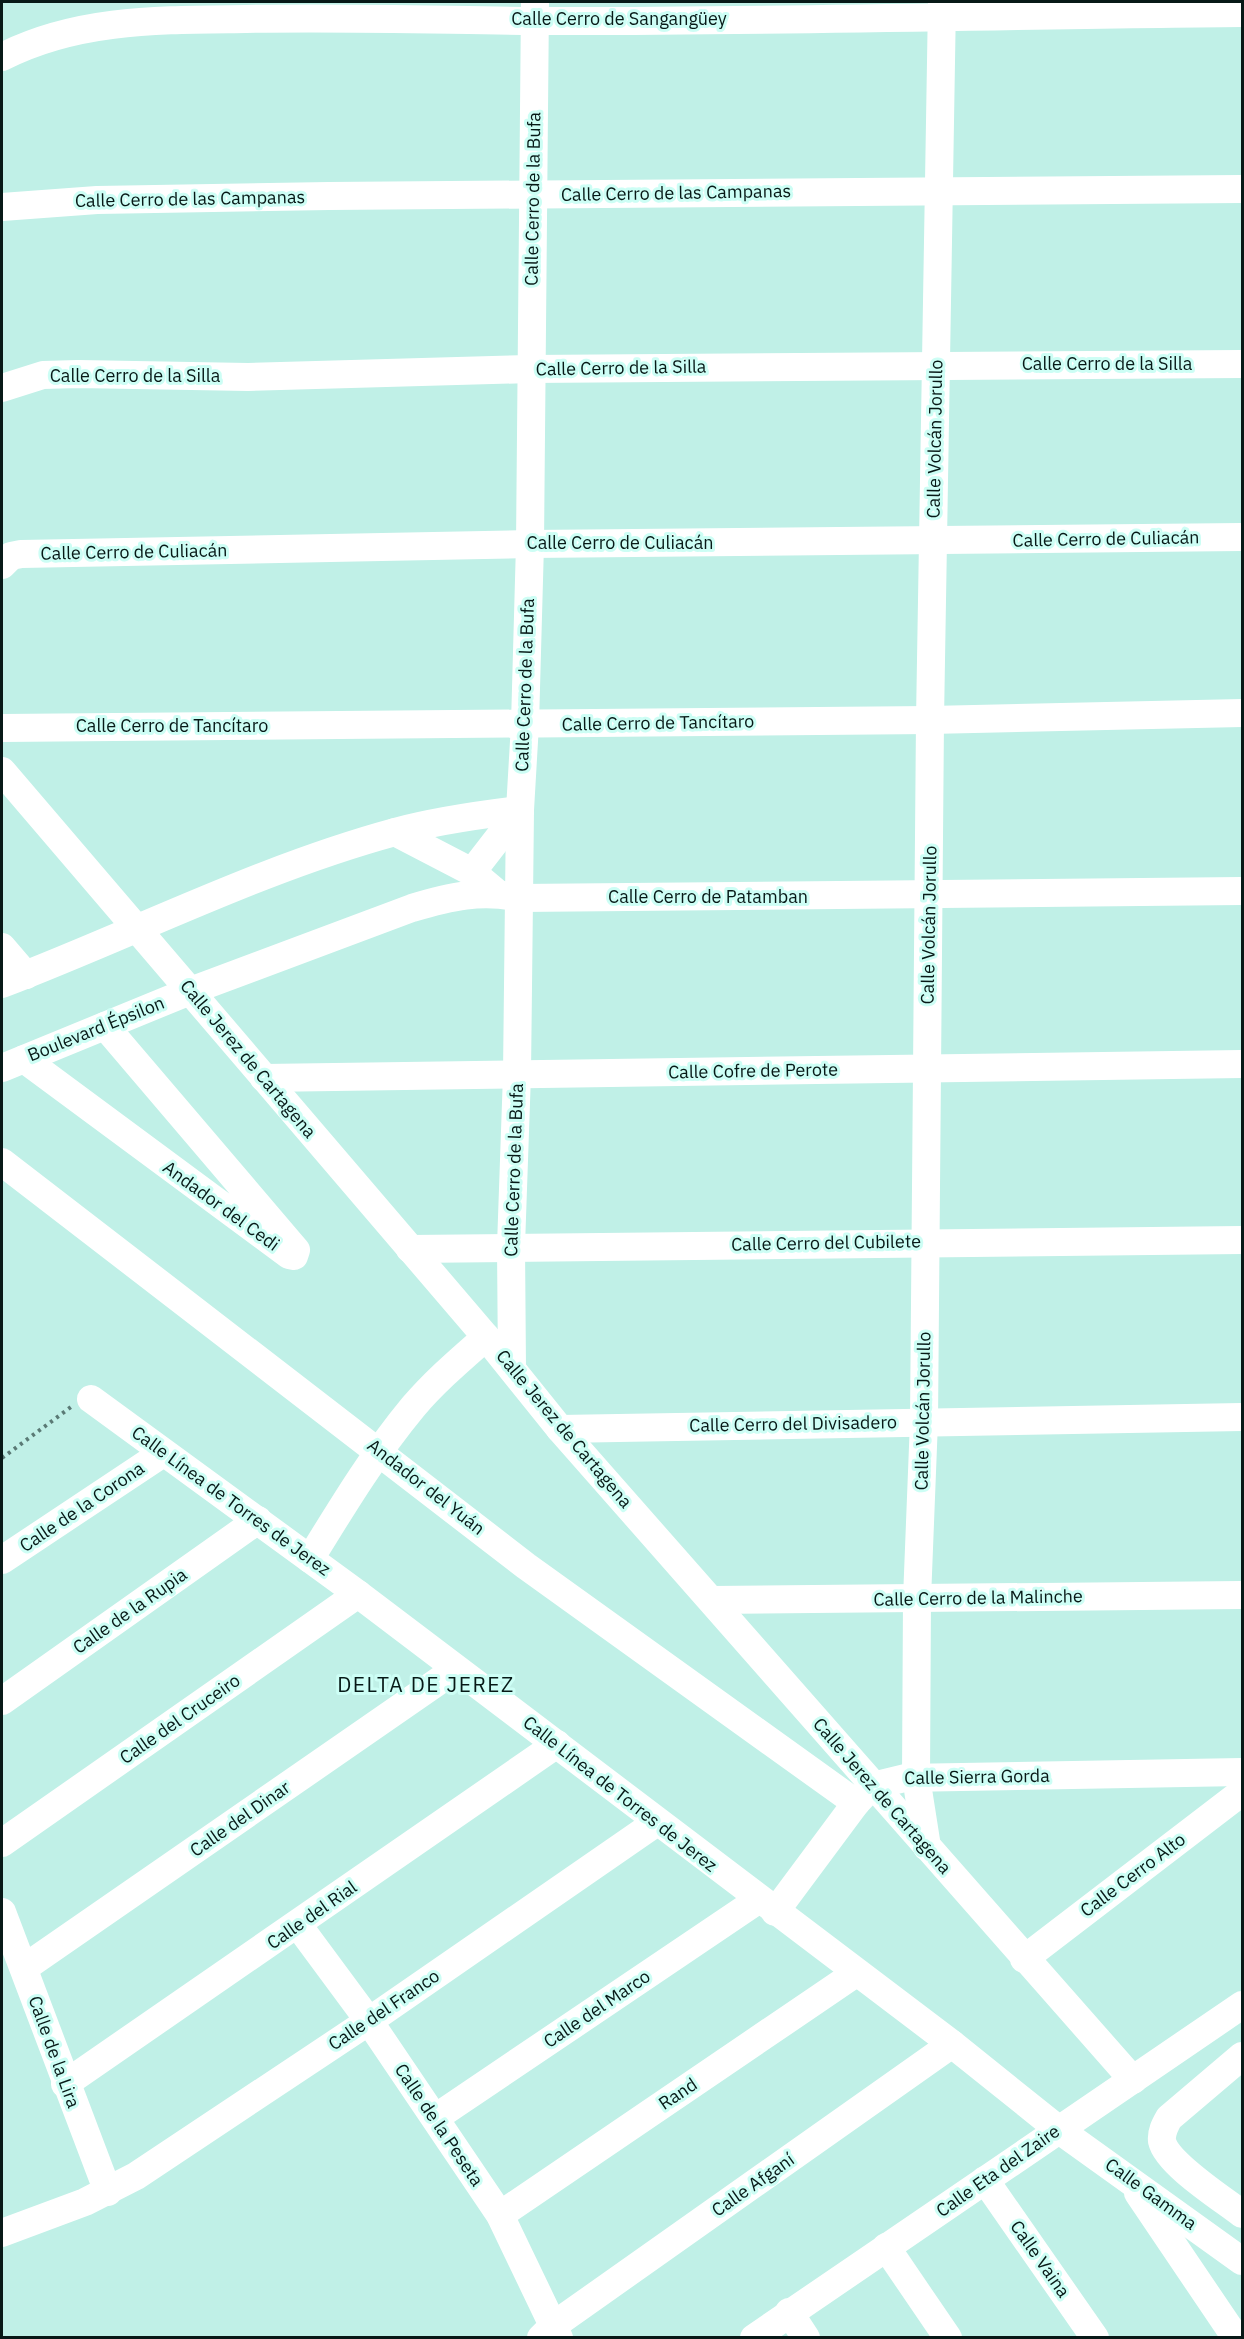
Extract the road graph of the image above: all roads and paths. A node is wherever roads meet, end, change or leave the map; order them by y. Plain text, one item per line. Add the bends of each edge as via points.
1 (941, 9) edge
2 (534, 11) edge
3 (1242, 13) edge
4 (2, 57) edge
5 (1242, 189) edge
6 (938, 191) junction
7 (533, 195) junction
8 (2, 207) edge
9 (937, 364) junction
10 (1242, 364) edge
11 (530, 369) junction
12 (2, 388) edge
13 (1242, 537) edge
14 (933, 541) junction
15 (530, 544) junction
16 (2, 565) edge
17 (1242, 713) edge
18 (930, 720) junction
19 (525, 724) junction
20 (2, 728) edge
21 (2, 771) edge
22 (520, 810) junction
23 (395, 832) junction
24 (472, 872) junction
25 (1242, 891) edge
26 (508, 895) junction
27 (930, 896) junction
28 (137, 927) junction
29 (2, 947) edge
30 (14, 980) edge
31 (190, 990) junction
32 (105, 1026) junction
33 (13, 1063) edge
34 (1242, 1064) edge
35 (926, 1069) junction
36 (517, 1074) junction
37 (264, 1078) junction
38 (2, 1162) edge
39 (1242, 1240) edge
40 (927, 1242) junction
41 (510, 1246) junction
42 (410, 1249) junction
43 (486, 1337) junction
44 (512, 1368) junction
45 (91, 1399) joint
46 (1242, 1417) edge
47 (924, 1421) junction
48 (560, 1429) junction
49 (380, 1451) junction
50 (163, 1453) junction
51 (2, 1458) edge
52 (258, 1520) junction
53 (310, 1559) junction
54 (2, 1560) edge
55 (358, 1594) junction
56 (1242, 1595) edge
57 (917, 1599) junction
58 (713, 1600) junction
59 (456, 1669) junction
60 (2, 1701) edge
61 (556, 1744) junction
62 (1242, 1772) edge
63 (916, 1777) junction
64 (1242, 1791) edge
65 (864, 1795) junction
66 (657, 1822) junction
67 (2, 1843) edge
68 (927, 1847) junction
69 (767, 1906) junction
70 (2, 1912) edge
71 (297, 1925) junction
72 (1024, 1959) junction
73 (24, 1968) junction
74 (856, 1973) junction
75 (1242, 2005) edge
76 (369, 2021) junction
77 (952, 2044) junction
78 (1242, 2056) edge
79 (1133, 2079) junction
80 (65, 2084) junction
81 (435, 2118) junction
82 (1058, 2129) junction
83 (1125, 2175) junction
84 (985, 2180) junction
85 (108, 2192) junction
86 (1242, 2214) edge
87 (500, 2216) junction
88 (2, 2233) edge
89 (886, 2247) junction
90 (1242, 2261) edge
91 (789, 2312) junction
92 (551, 2333) edge
93 (754, 2337) edge
94 (806, 2337) edge
95 (948, 2337) edge
96 (1095, 2337) edge
97 (1236, 2337) edge

1 - 2 street, Calle Cerro de Sangangüey
1 - 3 street, Calle Cerro de Sangangüey
1 - 6 street, Calle Volcán Jorullo
2 - 4 street, Calle Cerro de Sangangüey via 105,24 26,44
2 - 7 street, Calle Cerro de la Bufa
5 - 6 street, Calle Cerro de las Campanas
6 - 7 street, Calle Cerro de las Campanas
6 - 9 street, Calle Volcán Jorullo
7 - 8 street, Calle Cerro de las Campanas via 97,200
7 - 11 street, Calle Cerro de la Bufa
9 - 10 street, Calle Cerro de la Silla
9 - 11 street, Calle Cerro de la Silla
9 - 14 street, Calle Volcán Jorullo
11 - 12 street, Calle Cerro de la Silla via 248,377 43,375
11 - 15 street, Calle Cerro de la Bufa
13 - 14 street, Calle Cerro de Culiacán
14 - 15 street, Calle Cerro de Culiacán
14 - 18 street, Calle Volcán Jorullo
15 - 16 street, Calle Cerro de Culiacán via 21,554 11,556
15 - 19 street, Calle Cerro de la Bufa
17 - 18 street, Calle Cerro de Tancítaro
18 - 19 street, Calle Cerro de Tancítaro
18 - 27 street, Calle Volcán Jorullo
19 - 20 street, Calle Cerro de Tancítaro
19 - 22 street, Calle Cerro de la Bufa
21 - 28 street, Calle Jerez de Cartagena
22 - 23 street
22 - 24 street
22 - 26 street, Calle Cerro de la Bufa
23 - 24 street
23 - 28 street via 307,860
24 - 26 street
25 - 27 street, Calle Cerro de Patamban
26 - 27 street, Calle Cerro de Patamban
26 - 31 street, Calle Cerro de Patamban via 449,897 412,908
26 - 36 street, Calle Cerro de la Bufa
27 - 35 street, Calle Volcán Jorullo
28 - 30 street
28 - 31 street, Calle Jerez de Cartagena
29 - 30 street
31 - 32 street, Boulevard Épsilon
31 - 37 street, Calle Jerez de Cartagena
32 - 33 street, Boulevard Épsilon
32 - 33 street, Andador del Cedi via 296,1250 294,1256
34 - 35 street, Calle Cofre de Perote
35 - 36 street, Calle Cofre de Perote
35 - 40 street, Calle Volcán Jorullo
36 - 37 street, Calle Cofre de Perote
36 - 41 street, Calle Cerro de la Bufa
37 - 42 street, Calle Jerez de Cartagena
38 - 49 street, Andador del Yuán
39 - 40 street, Calle Cerro del Cubilete
40 - 41 street, Calle Cerro del Cubilete
40 - 47 street, Calle Volcán Jorullo
41 - 42 street, Calle Cerro del Cubilete
41 - 44 street, Calle Cerro de la Bufa
42 - 43 street, Calle Jerez de Cartagena
43 - 44 street, Calle Jerez de Cartagena
43 - 49 street via 414,1406
44 - 48 street, Calle Jerez de Cartagena
45 - 50 street, Calle Línea de Torres de Jerez
45 - 51 path via 70,1407
46 - 47 street, Calle Cerro del Divisadero
47 - 48 street, Calle Cerro del Divisadero
47 - 57 street, Calle Volcán Jorullo
48 - 58 street, Calle Jerez de Cartagena
49 - 53 street
49 - 65 street, Andador del Yuán via 612,1630
50 - 52 street, Calle Línea de Torres de Jerez
50 - 54 street, Calle de la Corona
52 - 53 street, Calle Línea de Torres de Jerez
52 - 60 street, Calle de la Rupia
53 - 55 street, Calle Línea de Torres de Jerez
55 - 59 street, Calle Línea de Torres de Jerez
55 - 67 street, Calle del Cruceiro
56 - 57 street, Calle Cerro de la Malinche
57 - 58 street, Calle Cerro de la Malinche
57 - 63 street, Calle Volcán Jorullo
58 - 65 street, Calle Jerez de Cartagena
59 - 61 street, Calle Línea de Torres de Jerez
59 - 73 street, Calle del Dinar
61 - 66 street, Calle Línea de Torres de Jerez
61 - 71 street, Calle del Rial
62 - 63 street, Calle Sierra Gorda
63 - 65 street, Calle Sierra Gorda via 890,1780
63 - 68 street, Calle Volcán Jorullo
64 - 72 street, Calle Cerro Alto
65 - 68 street, Calle Jerez de Cartagena
65 - 69 street
66 - 69 street, Calle Línea de Torres de Jerez
66 - 76 street, Calle del Franco
68 - 72 street, Calle Jerez de Cartagena
69 - 74 street, Calle Línea de Torres de Jerez
69 - 81 street, Calle del Marco
70 - 73 street, Calle de la Lira
71 - 76 street, Calle de la Peseta
71 - 80 street, Calle del Rial
72 - 79 street, Calle Jerez de Cartagena
73 - 80 street, Calle de la Lira
74 - 77 street, Calle Línea de Torres de Jerez
74 - 87 street, Rand
75 - 79 street, Calle Eta del Zaire
76 - 81 street, Calle de la Peseta
76 - 85 street, Calle del Franco
77 - 82 street, Calle Línea de Torres de Jerez
77 - 92 street, Calle Afganí
78 - 86 street via 1169,2118 1162,2140 1185,2170
79 - 82 street, Calle Eta del Zaire
80 - 85 street, Calle de la Lira
81 - 87 street, Calle de la Peseta
82 - 83 street, Calle Gamma
82 - 84 street, Calle Eta del Zaire
83 - 90 street, Calle Gamma
83 - 97 street
84 - 89 street, Calle Eta del Zaire
84 - 96 street, Calle Vaina
85 - 88 street, Calle del Franco
87 - 92 street, Calle de la Peseta
89 - 91 street, Calle Eta del Zaire
89 - 95 street
91 - 93 street, Calle Eta del Zaire
91 - 94 street

